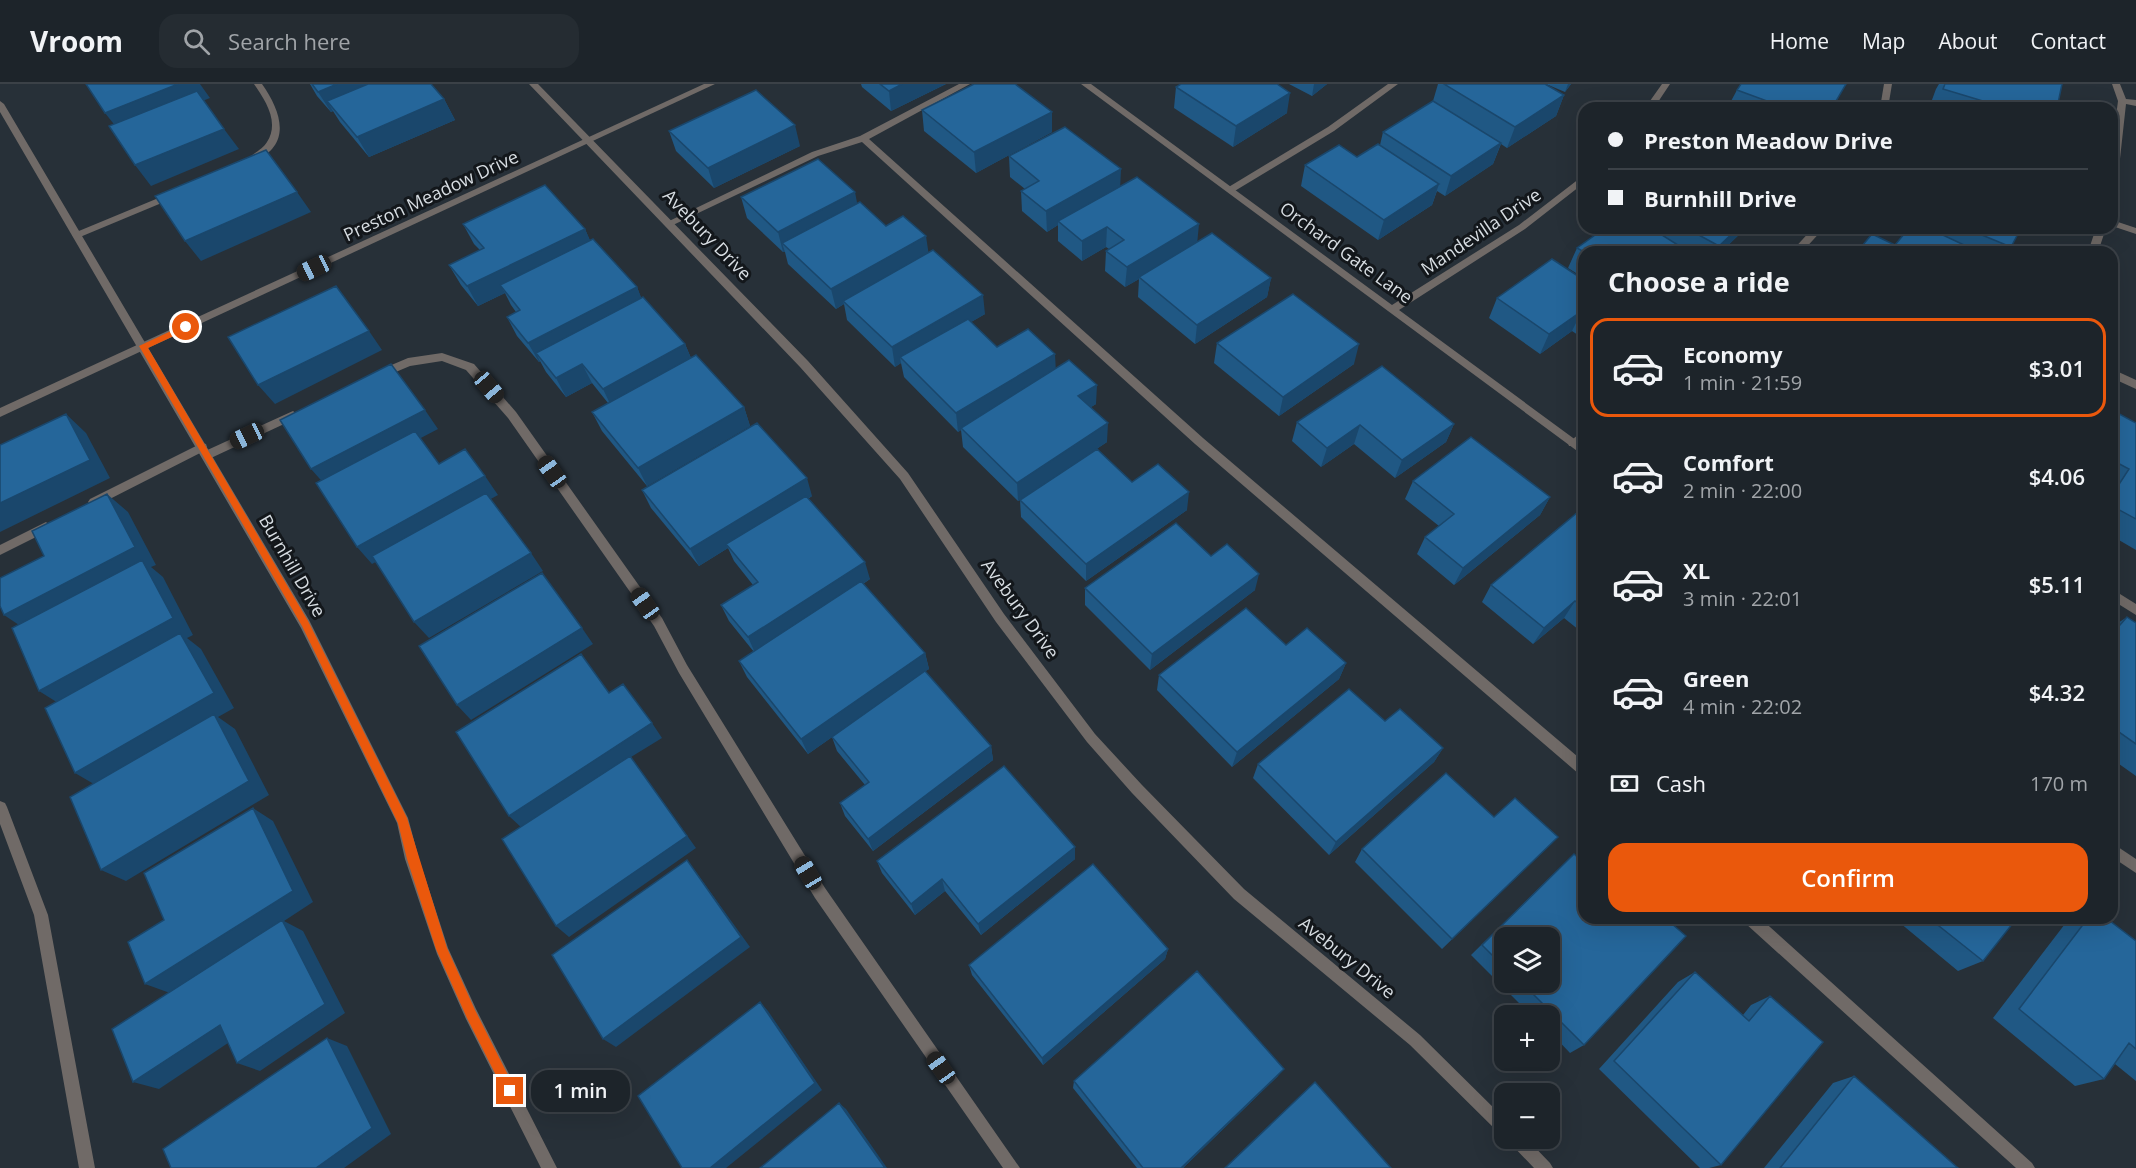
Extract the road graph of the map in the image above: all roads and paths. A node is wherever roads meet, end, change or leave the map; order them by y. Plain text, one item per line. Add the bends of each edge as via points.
1 (258, 84) edge
2 (533, 84) edge
3 (711, 84) edge
4 (966, 84) edge
5 (1394, 84) edge
6 (1666, 84) edge
7 (1888, 84) edge
8 (2116, 84) edge
9 (1092, 85) edge
10 (2121, 101) junction
11 (1652, 102) edge
12 (1885, 102) edge
13 (2136, 103) edge
14 (0, 104) edge
15 (2118, 129) edge
16 (862, 138) junction
17 (590, 141) junction
18 (248, 161) edge
19 (1578, 183) edge
20 (188, 189) edge
21 (1230, 190) junction
22 (670, 224) junction
23 (2118, 225) edge
24 (2136, 231) edge
25 (1813, 234) edge
26 (78, 235) junction
27 (1802, 246) edge
28 (1392, 309) junction
29 (143, 346) junction
30 (2118, 376) edge
31 (366, 381) edge
32 (2136, 384) edge
33 (302, 411) edge
34 (0, 413) edge
35 (1578, 439) edge
36 (1573, 443) junction
37 (1578, 447) edge
38 (205, 451) junction
39 (85, 507) edge
40 (53, 523) edge
41 (0, 550) edge
42 (2118, 598) edge
43 (2136, 610) edge
44 (1578, 765) edge
45 (0, 807) edge
46 (2118, 854) edge
47 (2136, 867) edge
48 (1757, 924) edge
49 (1494, 1118) edge
50 (1526, 1149) edge
51 (87, 1168) edge
52 (549, 1168) edge
53 (1012, 1168) edge
54 (1545, 1168) edge
55 (2027, 1168) edge

1 - 18 street via 277,116 276,136 264,152
2 - 17 street, Avebury Drive
3 - 17 street, Preston Meadow Drive
4 - 16 street
5 - 21 street via 1331,129
6 - 11 street
7 - 12 street
8 - 10 street
9 - 21 street, Orchard Gate Lane
10 - 13 street
10 - 15 street
14 - 26 street, Burnhill Drive
16 - 22 street via 815,154
16 - 44 street via 1199,441
17 - 22 street, Avebury Drive
17 - 29 street, Preston Meadow Drive
19 - 28 street, Mandevilla Drive via 1522,227
20 - 26 street
21 - 28 street, Orchard Gate Lane
22 - 49 street, Avebury Drive via 904,476 1007,627 1091,738 1137,789 1239,894 1415,1040
23 - 24 street
25 - 27 street
26 - 29 street, Burnhill Drive
28 - 36 street, Orchard Gate Lane
29 - 34 street, Preston Meadow Drive
29 - 38 street, Burnhill Drive
30 - 32 street
31 - 53 street via 408,362 442,357 470,367 512,415 658,622 820,894
33 - 38 street
35 - 36 street
36 - 37 street, Orchard Gate Lane
38 - 39 street
38 - 52 street, Burnhill Drive via 305,624 403,822 442,949
40 - 41 street
42 - 43 street
45 - 51 street via 41,915
46 - 47 street
48 - 55 street
50 - 54 street

